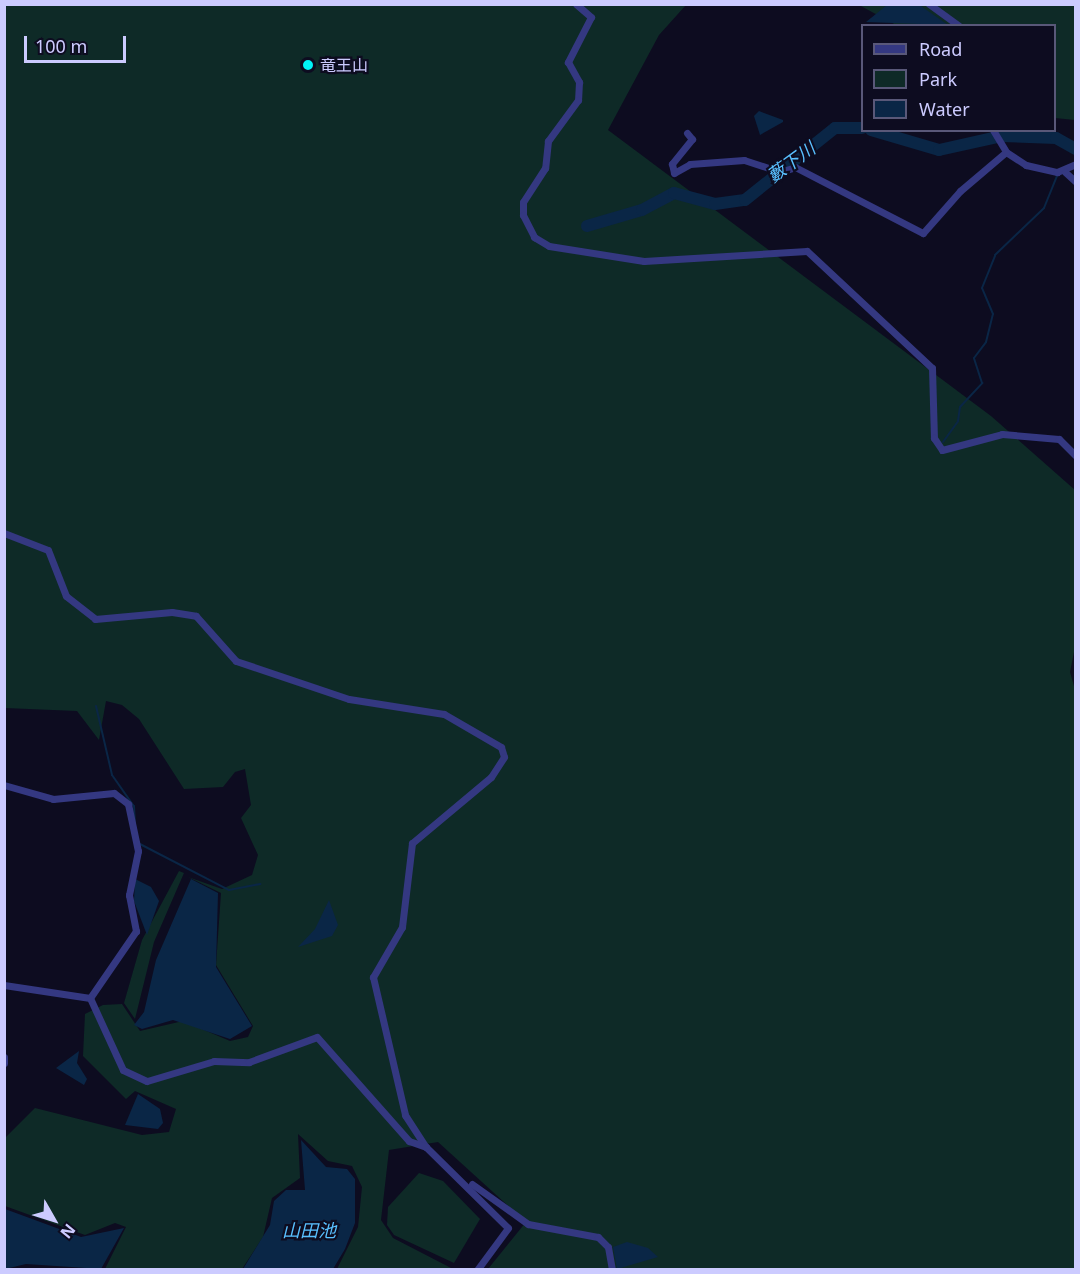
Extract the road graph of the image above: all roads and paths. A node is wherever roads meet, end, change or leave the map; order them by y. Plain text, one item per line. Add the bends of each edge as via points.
1 (576, 4) edge
2 (929, 4) edge
3 (956, 24) edge
4 (687, 133) dead end
5 (996, 135) edge
6 (1006, 152) junction
7 (1076, 164) edge
8 (1065, 172) junction
9 (1076, 182) edge
10 (1076, 456) edge
11 (4, 533) edge
12 (4, 785) edge
13 (4, 985) edge
14 (90, 998) junction
15 (4, 1057) edge
16 (4, 1063) edge
17 (426, 1147) junction
18 (463, 1178) junction
19 (477, 1269) edge
20 (612, 1269) edge

1 - 10 street via 591,17 568,62 579,94 573,111 548,141 545,168 523,202 534,237 549,246 644,261 807,251 932,368 934,438 942,450 1002,434 1059,439
2 - 3 street
4 - 6 street via 692,139 672,164 674,173 690,164 744,160 775,171 795,167 823,178 923,233 960,191
5 - 6 street
6 - 8 street via 1034,169
7 - 8 street
8 - 9 street
11 - 17 street via 48,550 66,596 94,619 172,612 196,616 236,661 349,699 444,714 501,747 504,757 491,777 412,843 402,927 373,977 402,1107
12 - 14 street via 53,799 114,793 128,804 138,852 129,895 136,931
13 - 14 street
14 - 17 street via 123,1070 147,1081 174,1077 203,1063 249,1062 317,1037 409,1140
15 - 16 street
17 - 18 street
18 - 19 street via 508,1228
18 - 20 street via 528,1224 598,1237 608,1247

